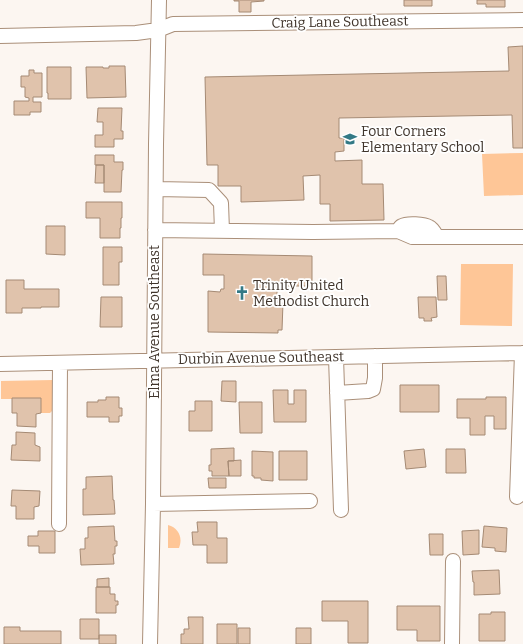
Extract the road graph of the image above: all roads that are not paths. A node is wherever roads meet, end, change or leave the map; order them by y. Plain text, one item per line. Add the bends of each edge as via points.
1 (159, 0) edge
2 (523, 20) edge
3 (158, 30) junction
4 (0, 36) edge
5 (156, 190) junction
6 (155, 230) junction
7 (222, 231) junction
8 (523, 237) edge
9 (522, 353) edge
10 (375, 356) junction
11 (336, 357) junction
12 (154, 361) junction
13 (60, 363) junction
14 (0, 364) edge
15 (337, 393) junction
16 (517, 497) dead end
17 (310, 501) dead end
18 (153, 504) junction
19 (341, 510) dead end
20 (59, 524) dead end
21 (453, 561) dead end
22 (150, 644) edge
23 (452, 644) edge

1 - 3 street, Elma Avenue Southeast
2 - 3 street, Craig Lane Southeast via 173,24
3 - 4 street, Craig Lane Southeast via 136,33
3 - 5 street, Elma Avenue Southeast
5 - 6 street, Elma Avenue Southeast
5 - 7 street via 209,190 221,203
6 - 7 street
6 - 12 street, Elma Avenue Southeast
7 - 8 street via 398,231 412,237
9 - 10 street, Durbin Avenue Southeast
9 - 16 street
10 - 11 street, Durbin Avenue Southeast
10 - 15 street via 373,389 368,392
11 - 12 street, Durbin Avenue Southeast
11 - 15 street
12 - 13 street, Durbin Avenue Southeast
12 - 18 street, Elma Avenue Southeast
13 - 14 street, Durbin Avenue Southeast
13 - 20 street
15 - 19 street
17 - 18 street
18 - 22 street, Elma Avenue Southeast
21 - 23 street

